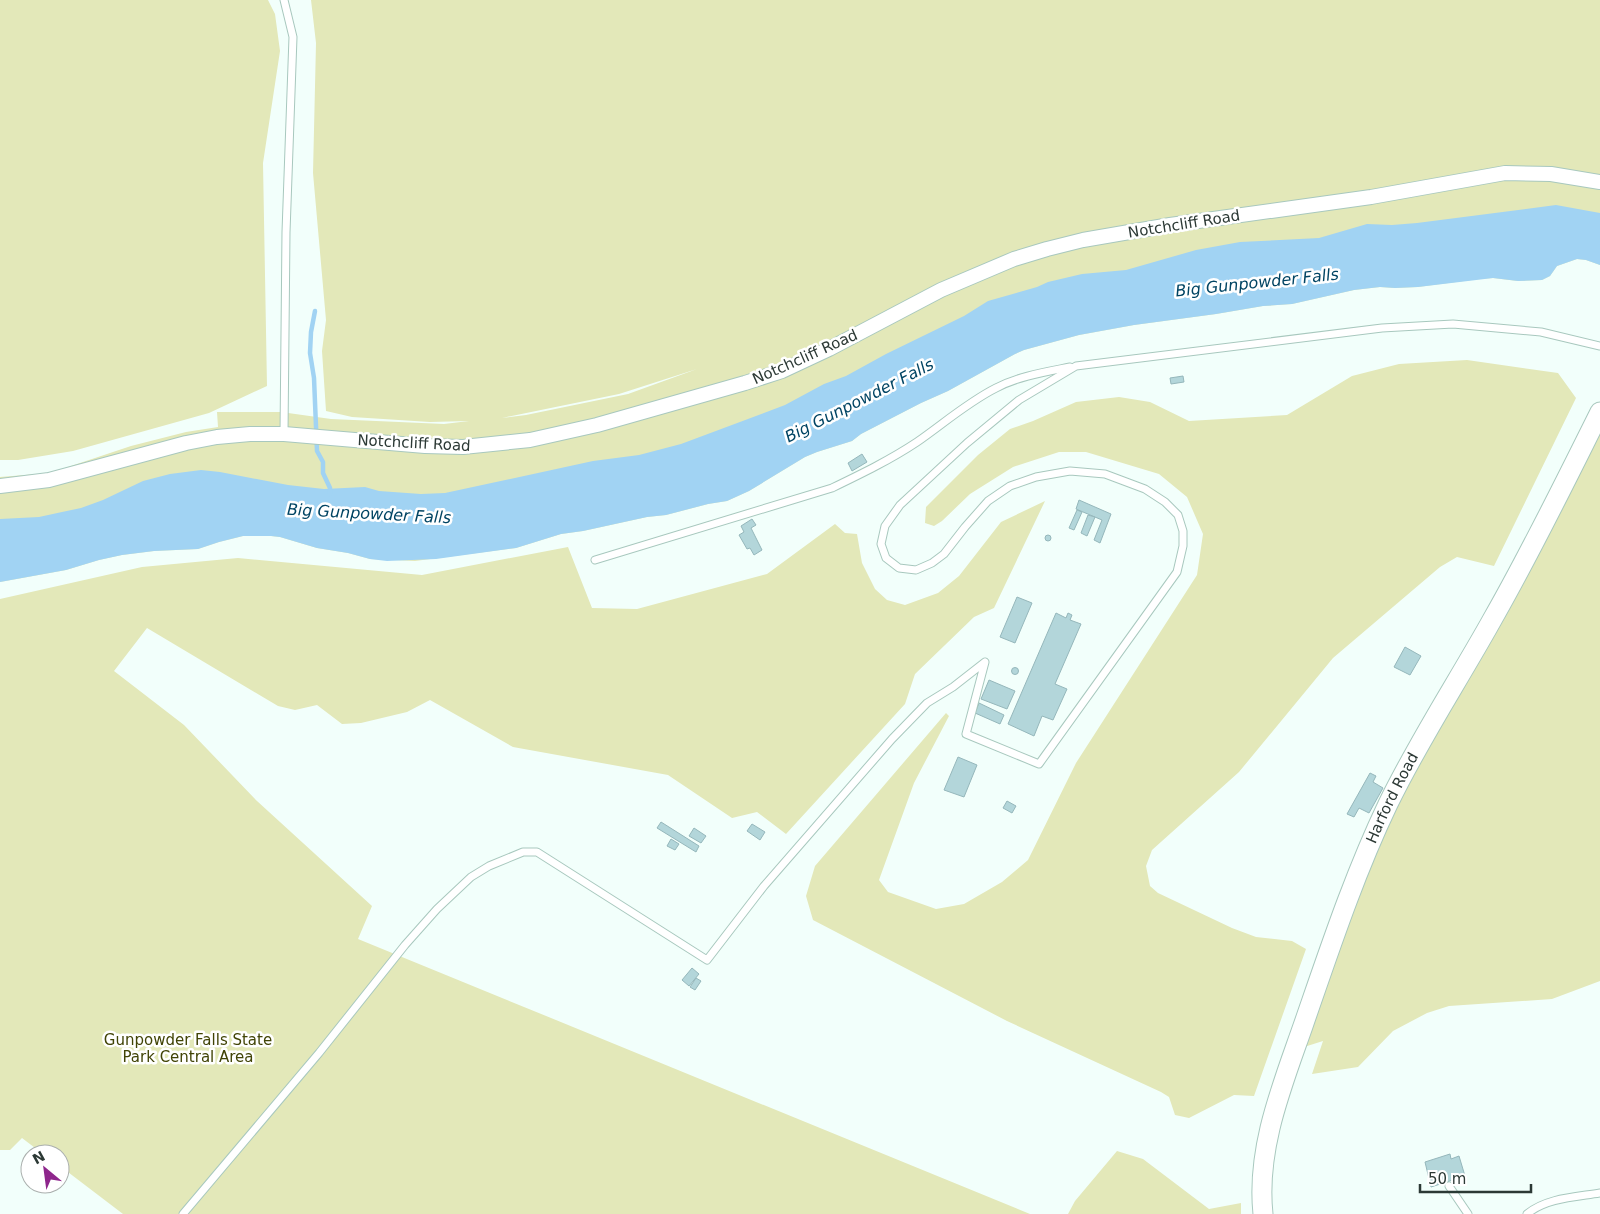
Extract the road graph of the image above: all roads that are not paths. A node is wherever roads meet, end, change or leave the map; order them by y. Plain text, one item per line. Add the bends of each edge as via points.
1 (284, 0) edge
2 (1600, 182) edge
3 (1600, 346) edge
4 (1076, 366) junction
5 (1600, 412) edge
6 (284, 434) junction
7 (0, 486) edge
8 (595, 560) dead end
9 (1449, 1186) dead end
10 (1600, 1193) edge
11 (183, 1214) edge
12 (1263, 1214) edge
13 (1468, 1214) edge
14 (1527, 1214) edge

1 - 6 lane via 293,38 286,232
2 - 6 street, Notchcliff Road via 1551,174 1505,173 1371,197 1083,240 1022,257 981,273 782,370 597,425 530,440 463,447
3 - 4 lane via 1541,332 1453,324 1382,328
4 - 8 lane via 1030,375 997,387 916,442 832,488
4 - 11 lane via 1019,400 900,505 885,526 881,544 886,558 899,568 916,570 944,554 988,501 1010,486 1070,471 1105,474 1145,489 1178,515 1183,546 1177,572 1039,764 966,734 985,662 927,703 892,739 764,886 707,960 537,852 523,852 489,866 454,892 405,945
5 - 12 main road, Harford Road via 1531,549 1402,776 1372,837 1283,1085 1265,1152
6 - 7 street, Notchcliff Road via 217,437 50,480
9 - 13 lane
10 - 14 lane via 1539,1206

